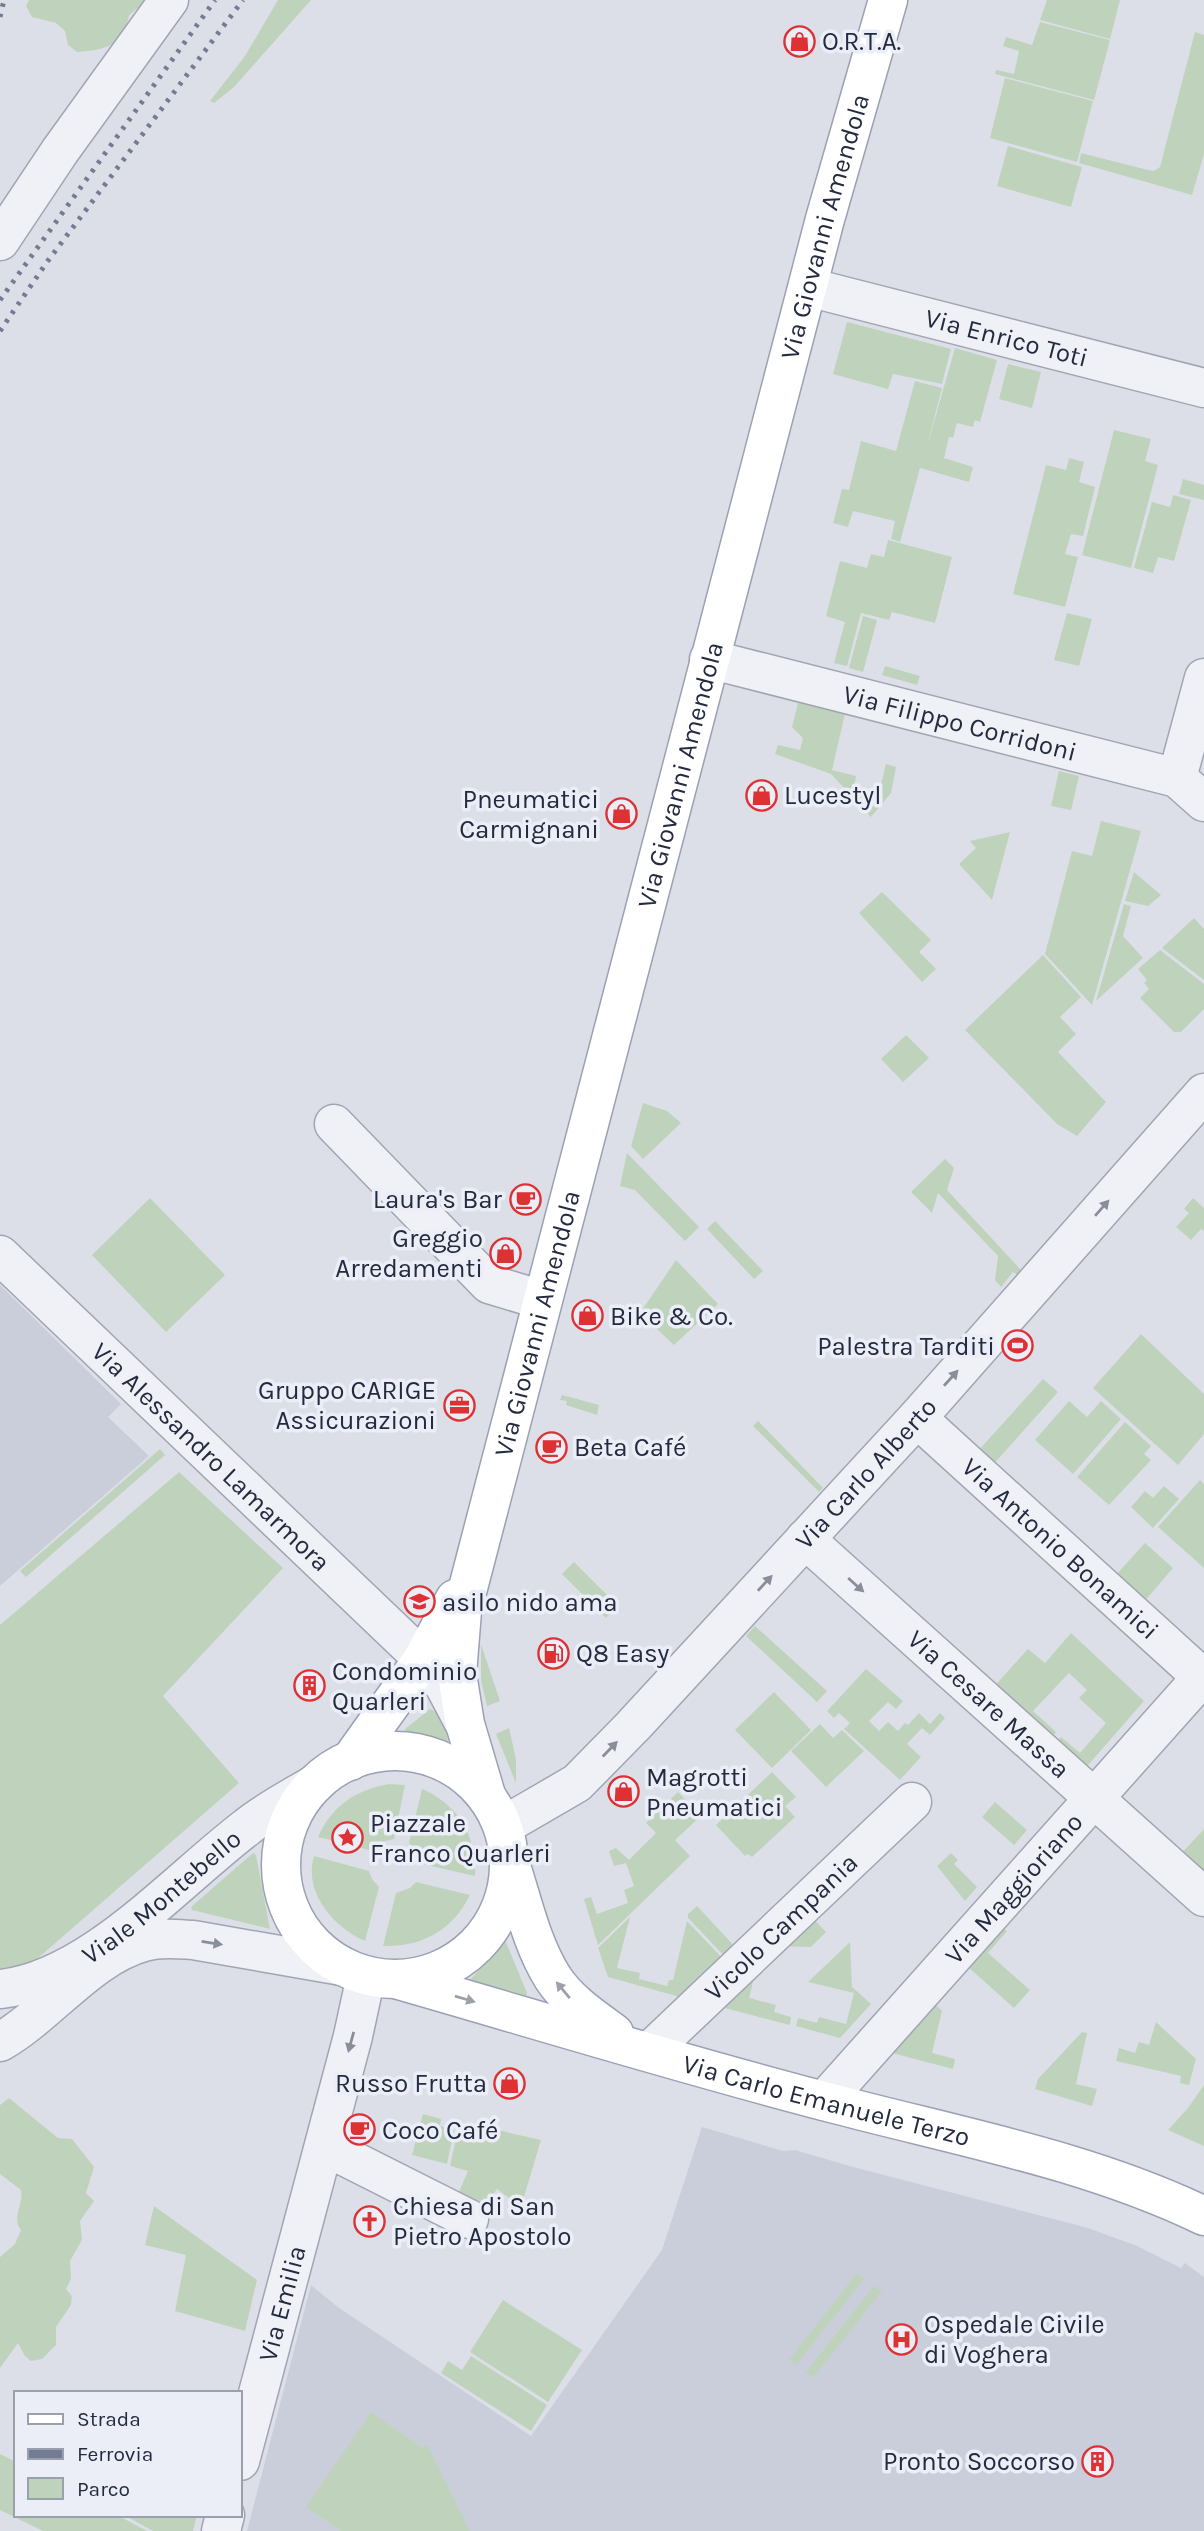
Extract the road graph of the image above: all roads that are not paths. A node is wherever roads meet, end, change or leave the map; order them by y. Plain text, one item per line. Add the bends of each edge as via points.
1 (169, 0) edge
2 (888, 0) edge
3 (0, 241) edge
4 (807, 287) junction
5 (1204, 388) edge
6 (709, 659) junction
7 (1204, 678) edge
8 (1191, 790) edge
9 (1204, 1094) edge
10 (334, 1124) dead end
11 (0, 1255) edge
12 (542, 1300) junction
13 (917, 1418) junction
14 (805, 1539) junction
15 (477, 1550) junction
16 (423, 1659) junction
17 (1203, 1677) edge
18 (465, 1724) junction
19 (350, 1761) junction
20 (315, 1784) junction
21 (1094, 1798) junction
22 (912, 1802) dead end
23 (500, 1828) junction
24 (1204, 1897) edge
25 (369, 1974) junction
26 (0, 1989) edge
27 (0, 2042) edge
28 (642, 2050) junction
29 (824, 2101) junction
30 (324, 2146) junction
31 (1020, 2152) junction
32 (1204, 2194) edge
33 (1204, 2216) edge
34 (469, 2219) dead end
35 (242, 2454) edge

1 - 3 street
2 - 4 main road, Via Giovanni Amendola
4 - 5 street, Via Enrico Toti
4 - 6 main road, Via Giovanni Amendola
6 - 8 street, Via Filippo Corridoni
6 - 12 main road, Via Giovanni Amendola
7 - 8 street
13 -> 9 street, Via Carlo Alberto
10 - 12 street via 489,1284
11 - 16 street, Via Alessandro Lamarmora
12 - 15 main road, Via Giovanni Amendola
13 - 14 street, Via Carlo Alberto
13 - 17 street, Via Antonio Bonamici
14 -> 21 street, Via Cesare Massa
23 -> 14 street, Via Carlo Alberto via 578,1783
15 - 16 main road, Via Giovanni Amendola
15 - 18 main road, Via Giovanni Amendola via 458,1647
16 - 18 street, Via Alessandro Lamarmora via 444,1685
16 - 19 main road, Via Giovanni Amendola
17 - 21 street, Via Maggioriano
18 - 23 main road, Via Giovanni Amendola
19 - 20 main road
19 - 23 main road via 392,1751 434,1757 471,1779
20 - 25 main road via 296,1808 285,1836 281,1867 286,1897 298,1925 318,1948
20 - 26 street, Viale Montebello via 248,1826 95,1950 41,1981
21 - 24 street, Via Cesare Massa
21 - 29 street, Via Maggioriano
22 - 28 street, Vicolo Campania
23 - 25 main road via 507,1887 499,1911 469,1952 416,1978
28 -> 23 main road, Via Carlo Emanuele Terzo via 572,2000 552,1977 536,1942
27 -> 25 street, Viale Montebello via 102,1963 145,1941 193,1940
25 -> 28 main road, Via Carlo Emanuele Terzo
25 -> 30 street, Via Emilia
28 - 29 main road, Via Carlo Emanuele Terzo
29 - 31 main road, Via Carlo Emanuele Terzo
30 - 34 street
30 - 35 street, Via Emilia
31 - 32 main road, Via Carlo Emanuele Terzo via 1111,2161
31 - 33 main road, Via Carlo Emanuele Terzo via 1144,2189

